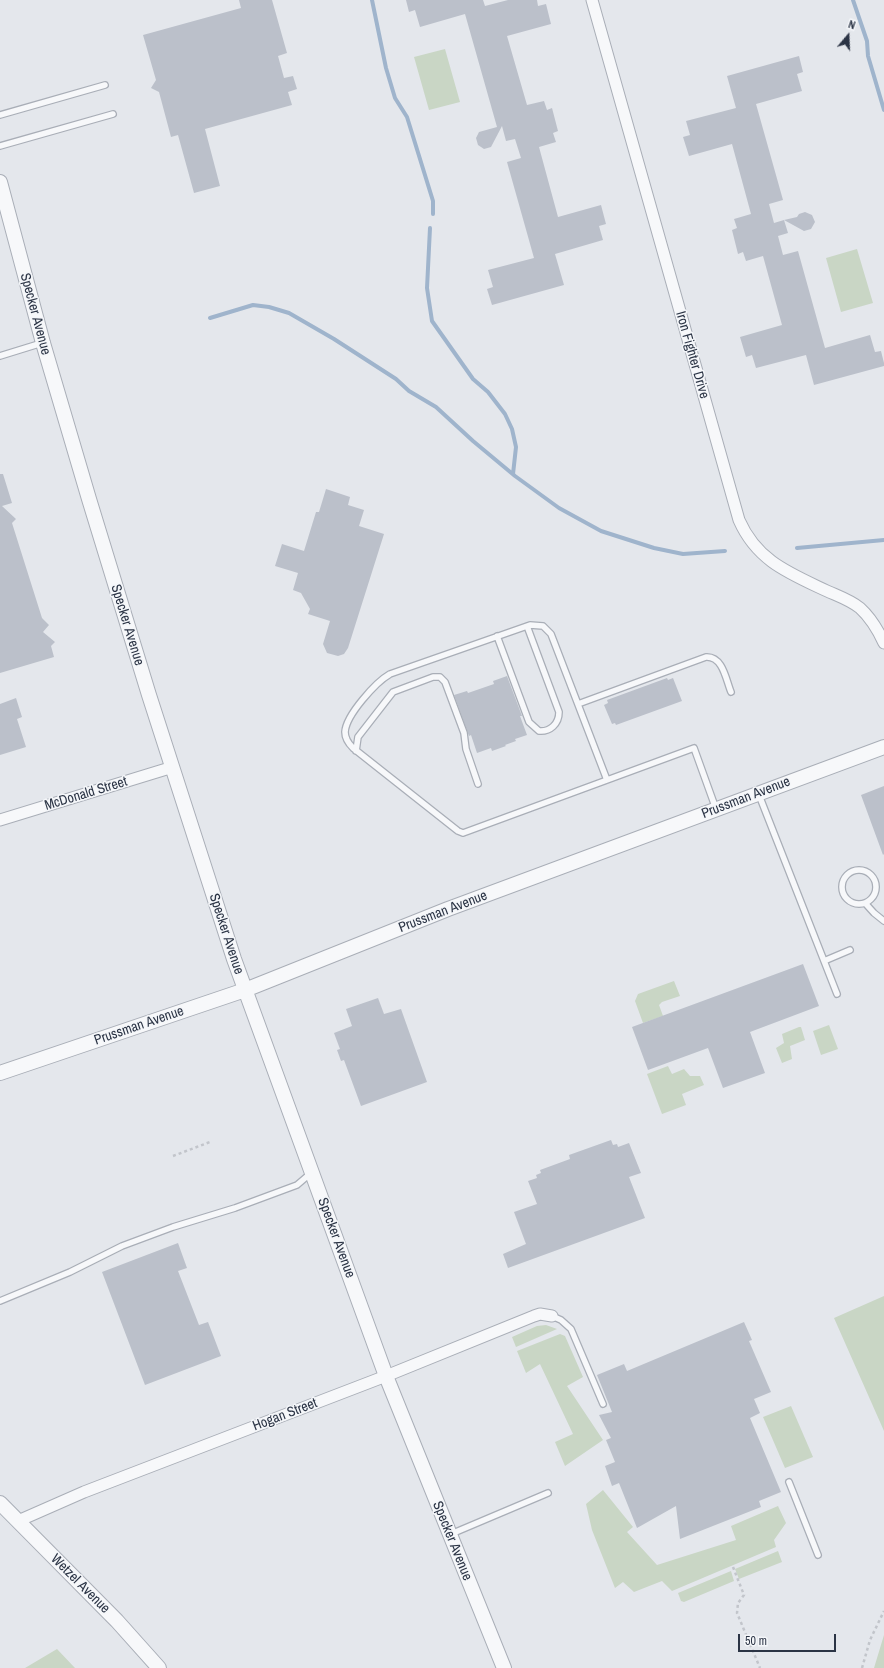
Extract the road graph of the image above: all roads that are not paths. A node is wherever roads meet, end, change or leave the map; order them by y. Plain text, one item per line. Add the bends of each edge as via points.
1 (592, 0) edge
2 (105, 85) dead end
3 (113, 114) dead end
4 (0, 115) edge
5 (0, 146) edge
6 (0, 185) edge
7 (43, 343) junction
8 (0, 356) edge
9 (527, 626) junction
10 (498, 636) junction
11 (884, 643) edge
12 (731, 692) dead end
13 (578, 704) junction
14 (884, 747) edge
15 (356, 751) junction
16 (172, 767) junction
17 (607, 780) junction
18 (478, 784) dead end
19 (759, 794) junction
20 (716, 809) junction
21 (0, 820) edge
22 (865, 903) junction
23 (884, 921) edge
24 (850, 950) dead end
25 (824, 961) junction
26 (245, 990) junction
27 (837, 994) dead end
28 (0, 1073) edge
29 (312, 1172) junction
30 (0, 1301) edge
31 (552, 1316) joint
32 (386, 1376) junction
33 (603, 1404) dead end
34 (789, 1482) dead end
35 (548, 1493) dead end
36 (0, 1503) edge
37 (18, 1521) junction
38 (449, 1535) junction
39 (818, 1555) dead end
40 (159, 1668) edge
41 (504, 1668) edge

1 - 11 street, Iron Fighter Drive via 739,520 747,537 762,554 786,570 855,604 877,628
2 - 4 lane
3 - 5 lane
6 - 7 street, Specker Avenue
7 - 8 lane
7 - 16 street, Specker Avenue via 111,574
9 - 10 lane
9 - 10 lane via 559,712 556,724 547,731 539,731 529,722
9 - 13 lane via 543,626 552,634
10 - 15 lane via 390,674 378,682 346,726 346,738
12 - 13 lane via 719,662 706,657
13 - 17 lane
14 - 19 street, Prussman Avenue
15 - 17 lane via 463,833
15 - 18 lane via 358,737 393,692 433,677 440,677 445,682 464,733 466,749
16 - 21 street, McDonald Street
16 - 26 street, Specker Avenue
17 - 20 lane via 694,748
19 - 20 street, Prussman Avenue
19 - 25 lane
20 - 26 street, Prussman Avenue via 448,909
22 - 22 lane via 875,892 875,880 866,872 854,871 845,878 843,892 847,899 854,903
22 - 23 lane
24 - 25 lane
25 - 27 lane
26 - 28 street, Prussman Avenue
26 - 29 street, Specker Avenue
29 - 30 lane via 297,1185 122,1246 70,1272
29 - 32 street, Specker Avenue
31 - 32 street, Hogan Street via 534,1316
31 - 33 lane via 571,1329
32 - 37 street, Hogan Street via 92,1489
32 - 38 street, Specker Avenue
34 - 39 lane
35 - 38 lane
36 - 37 street, Wetzel Avenue
37 - 40 street, Wetzel Avenue via 117,1621
38 - 41 street, Specker Avenue

